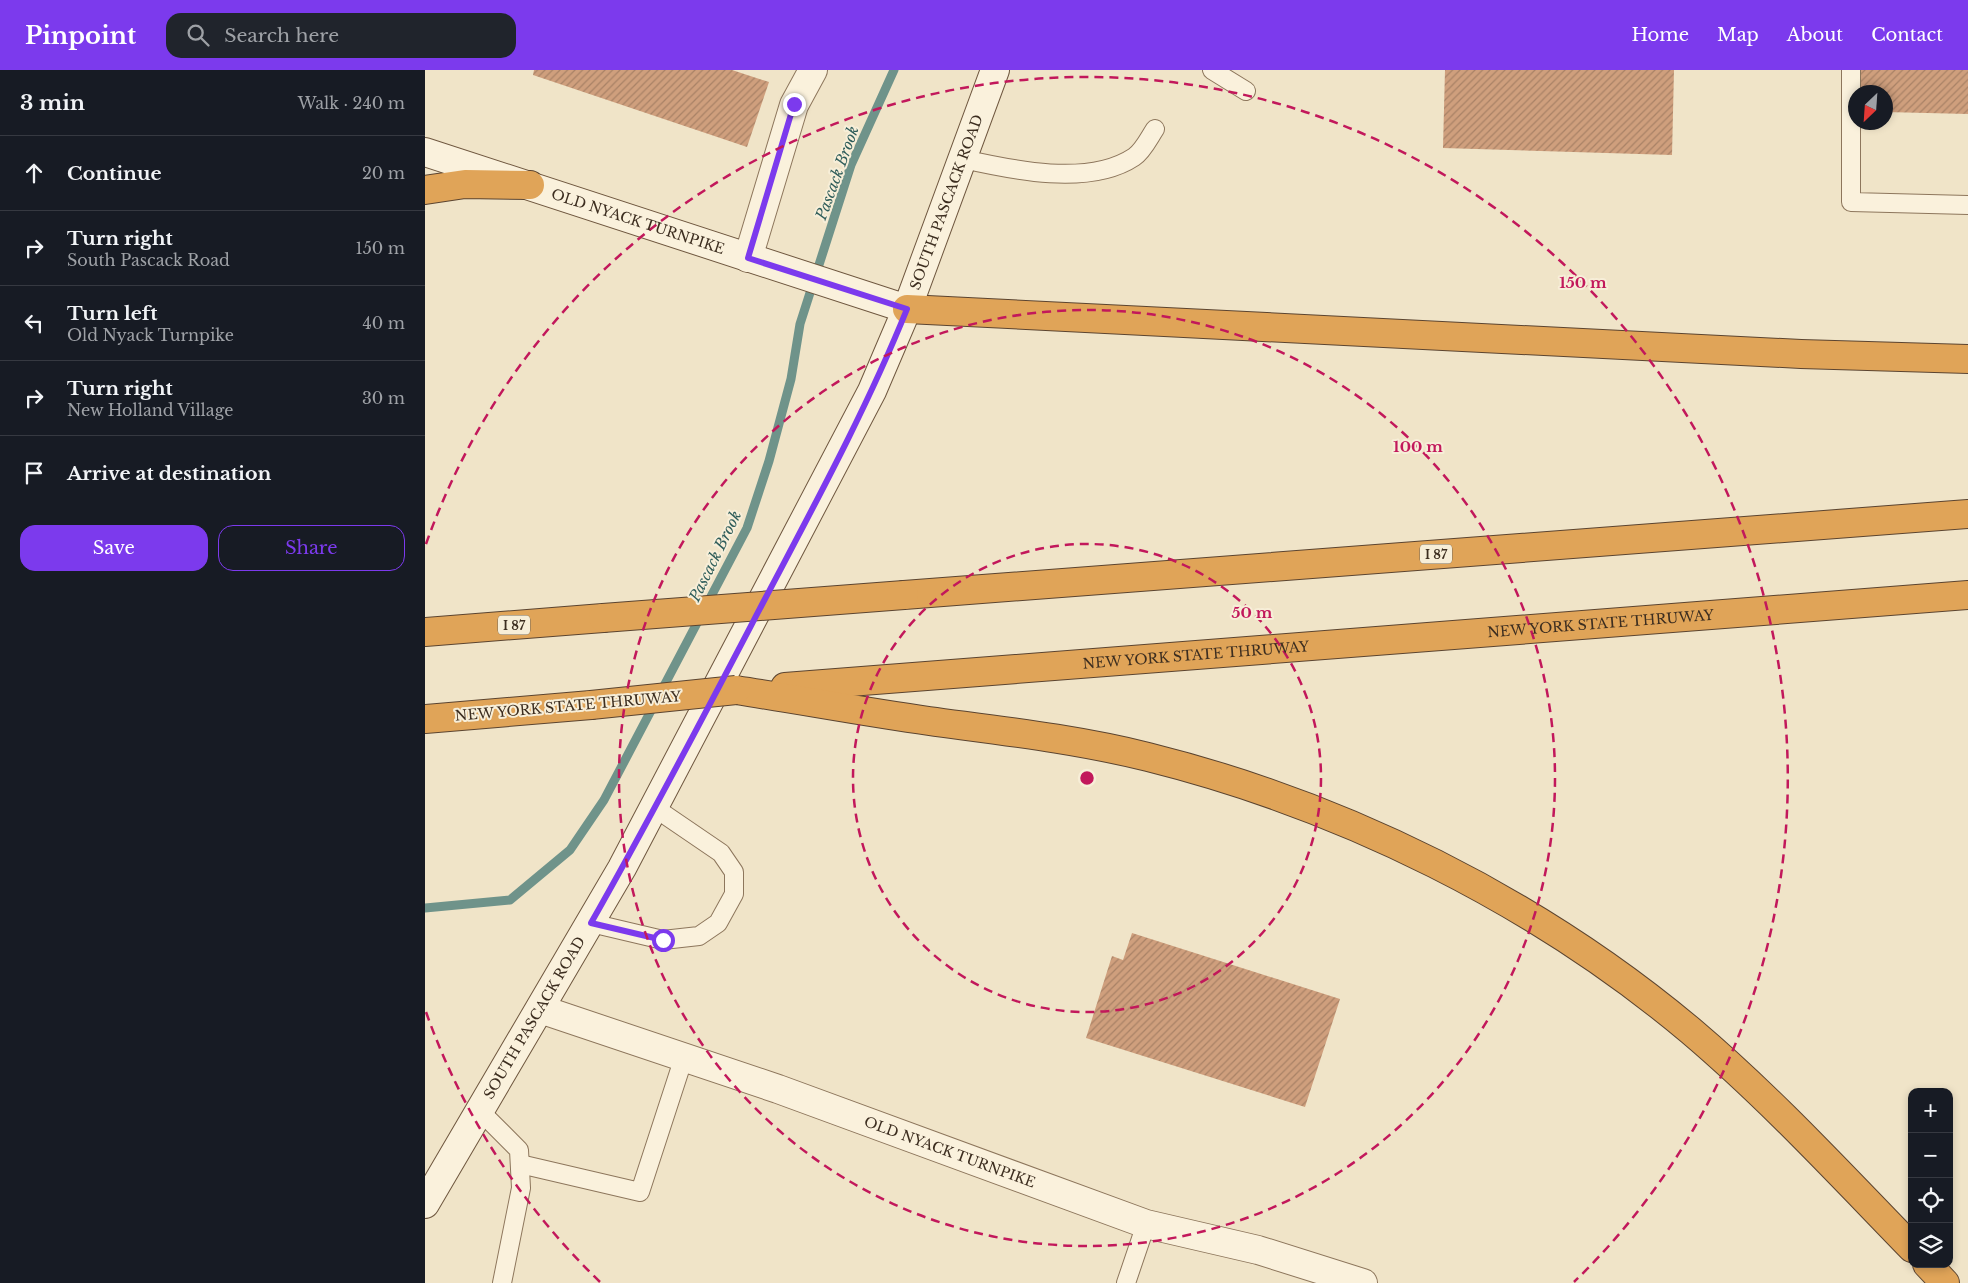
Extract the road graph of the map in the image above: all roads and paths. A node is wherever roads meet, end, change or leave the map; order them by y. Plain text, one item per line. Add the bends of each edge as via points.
1 (813, 70) edge
2 (995, 70) edge
3 (1212, 70) edge
4 (1851, 70) edge
5 (1246, 91) dead end
6 (1155, 130) dead end
7 (425, 152) edge
8 (963, 158) junction
9 (530, 185) junction
10 (425, 190) edge
11 (1968, 205) edge
12 (748, 258) junction
13 (907, 309) junction
14 (1968, 359) edge
15 (1968, 514) edge
16 (1968, 595) edge
17 (425, 632) edge
18 (736, 690) junction
19 (425, 719) edge
20 (655, 808) junction
21 (591, 923) junction
22 (541, 1009) junction
23 (684, 1057) junction
24 (479, 1110) junction
25 (520, 1164) junction
26 (425, 1204) edge
27 (1146, 1224) junction
28 (1908, 1244) edge
29 (1931, 1268) edge
30 (502, 1283) edge
31 (1126, 1283) edge
32 (1363, 1283) edge
33 (1945, 1283) edge

1 - 12 street via 794,104
2 - 8 street, SOUTH PASCACK ROAD
3 - 5 lane
4 - 11 lane via 1851,202
6 - 8 lane via 1135,156 1112,167 1074,174 1007,169
7 - 9 street, OLD NYACK TURNPIKE
8 - 13 street, SOUTH PASCACK ROAD
9 - 10 highway via 465,184
9 - 12 street, OLD NYACK TURNPIKE
12 - 13 street, OLD NYACK TURNPIKE
13 - 14 highway
13 - 20 street, SOUTH PASCACK ROAD via 836,462
15 - 17 highway, I 87, bridge
16 - 18 highway, NEW YORK STATE THRUWAY
18 - 19 highway, NEW YORK STATE THRUWAY, bridge
18 - 28 highway via 1030,734 1144,756 1239,783 1340,821 1448,871 1593,958 1687,1028 1770,1103
20 - 21 street, SOUTH PASCACK ROAD
20 - 21 lane via 721,853 734,872 734,894 718,923 699,936 663,940
21 - 22 street, SOUTH PASCACK ROAD
22 - 23 street, OLD NYACK TURNPIKE
22 - 24 street, SOUTH PASCACK ROAD
23 - 25 lane via 640,1192
23 - 27 street, OLD NYACK TURNPIKE
24 - 25 lane via 519,1150
24 - 26 street, SOUTH PASCACK ROAD
25 - 30 lane via 521,1188
27 - 31 lane
27 - 32 street, OLD NYACK TURNPIKE via 1258,1250
29 - 33 highway

